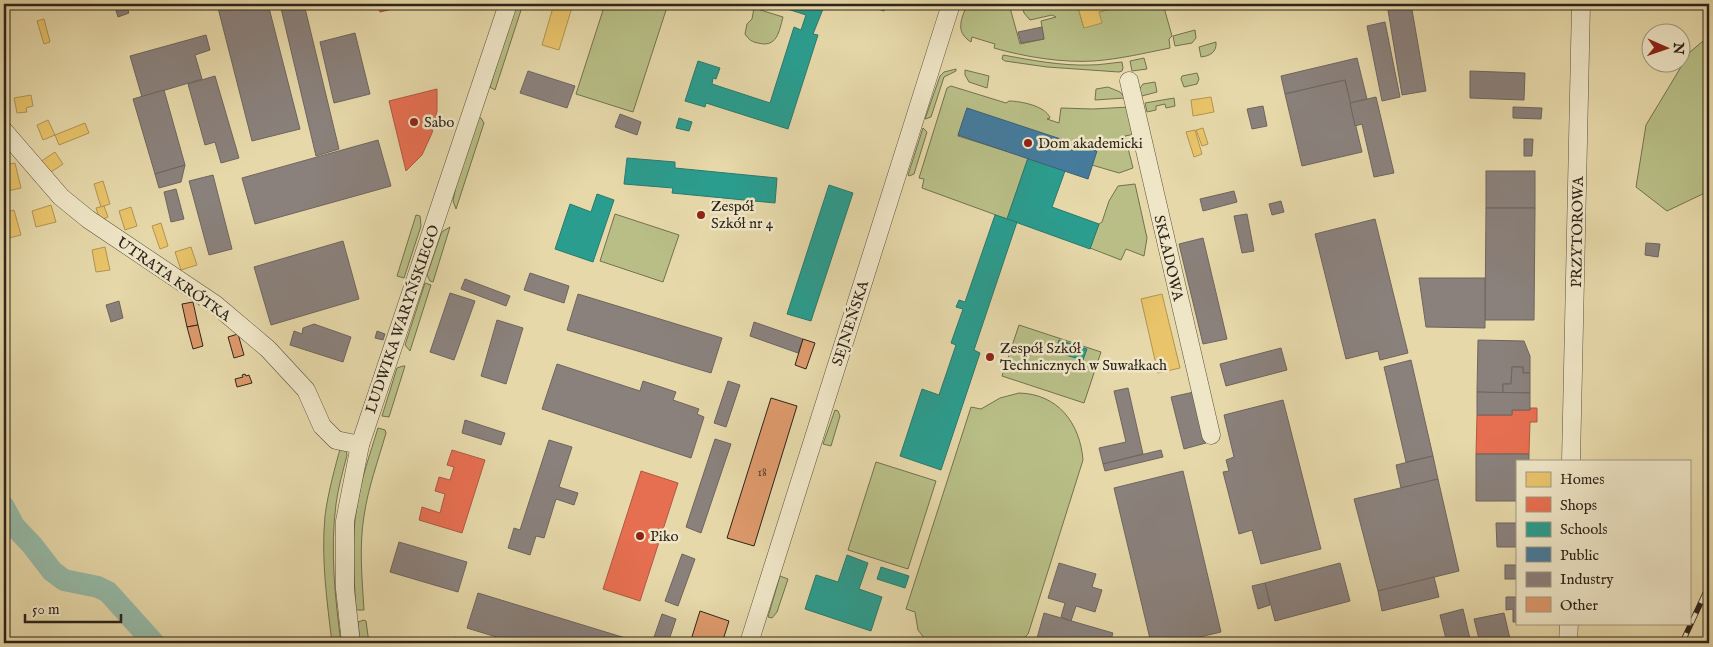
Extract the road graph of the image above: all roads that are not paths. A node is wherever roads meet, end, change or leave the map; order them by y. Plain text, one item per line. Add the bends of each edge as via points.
1 (508, 4) edge
2 (951, 4) edge
3 (1581, 4) edge
4 (1129, 81) dead end
5 (4, 131) edge
6 (1211, 435) dead end
7 (360, 445) junction
8 (1572, 460) edge
9 (1569, 624) edge
10 (351, 643) edge
11 (749, 643) edge
12 (1568, 643) edge

1 - 7 street, LUDWIKA WARYŃSKIEGO
2 - 11 street, SEJNEŃSKA
3 - 8 street, PRZYTOROWA
4 - 6 street, SKŁADOWA
5 - 7 street, UTRATA KRÓTKA via 61,197 88,220 216,304 268,349 306,390 322,426 336,440
7 - 10 street, LUDWIKA WARYŃSKIEGO via 344,521 345,589
9 - 12 street

